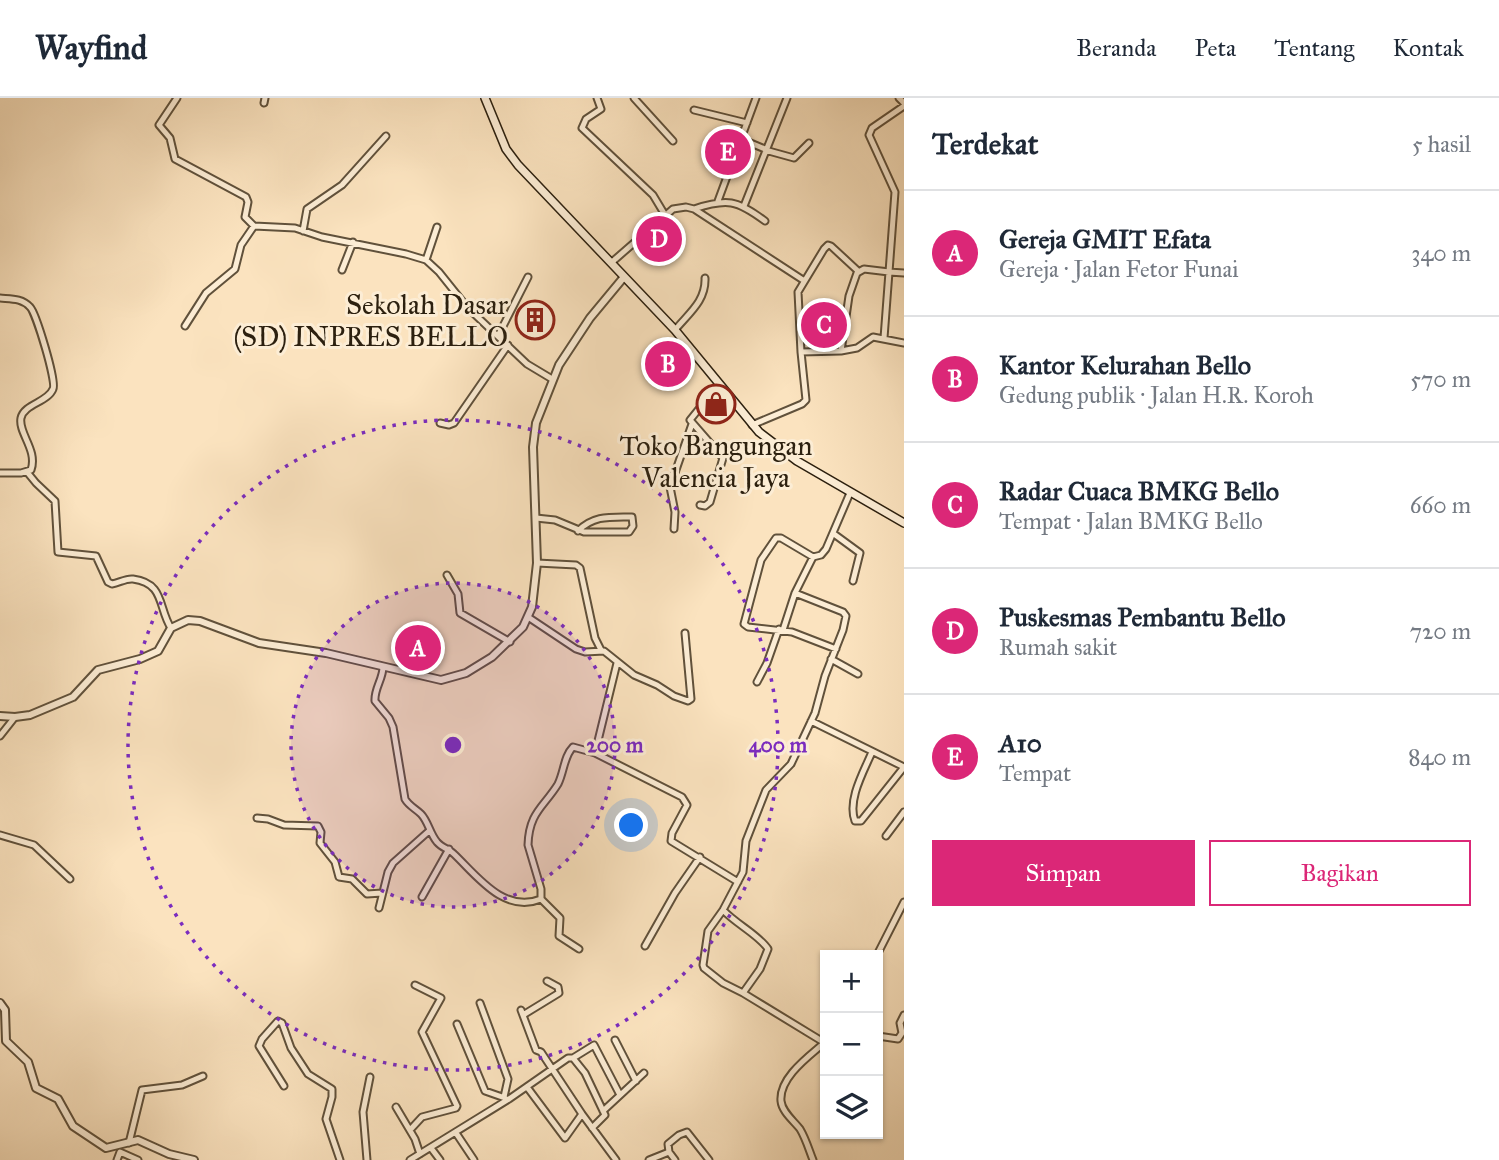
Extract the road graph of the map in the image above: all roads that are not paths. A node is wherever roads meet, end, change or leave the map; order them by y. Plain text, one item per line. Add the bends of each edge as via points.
1 (177, 98) edge
2 (485, 98) edge
3 (597, 98) edge
4 (634, 98) edge
5 (756, 98) edge
6 (787, 98) edge
7 (899, 98) edge
8 (904, 105) edge
9 (694, 110) dead end
10 (747, 123) junction
11 (386, 136) dead end
12 (741, 139) junction
13 (673, 141) dead end
14 (809, 143) dead end
15 (765, 149) junction
16 (718, 201) junction
17 (744, 206) junction
18 (694, 209) junction
19 (665, 215) junction
20 (765, 221) dead end
21 (254, 226) junction
22 (437, 227) dead end
23 (303, 231) junction
24 (353, 242) junction
25 (426, 261) junction
26 (612, 262) junction
27 (342, 270) dead end
28 (858, 271) junction
29 (889, 272) junction
30 (904, 273) edge
31 (528, 277) dead end
32 (624, 277) junction
33 (705, 278) dead end
34 (803, 280) junction
35 (0, 298) edge
36 (185, 326) dead end
37 (675, 330) junction
38 (498, 336) junction
39 (884, 338) junction
40 (904, 343) edge
41 (508, 345) junction
42 (841, 351) junction
43 (801, 352) junction
44 (552, 379) junction
45 (719, 384) junction
46 (440, 423) dead end
47 (692, 424) junction
48 (752, 425) junction
49 (27, 472) junction
50 (0, 473) edge
51 (850, 493) junction
52 (700, 505) dead end
53 (536, 518) junction
54 (904, 523) edge
55 (674, 529) dead end
56 (578, 531) junction
57 (834, 534) junction
58 (813, 557) junction
59 (537, 563) junction
60 (447, 575) dead end
61 (853, 581) dead end
62 (794, 593) junction
63 (528, 617) junction
64 (171, 628) junction
65 (781, 630) junction
66 (685, 633) dead end
67 (510, 642) junction
68 (836, 649) junction
69 (601, 650) junction
70 (831, 659) junction
71 (617, 663) junction
72 (383, 667) junction
73 (858, 674) dead end
74 (757, 682) dead end
75 (0, 716) edge
76 (15, 717) junction
77 (811, 721) junction
78 (0, 736) edge
79 (595, 752) junction
80 (872, 752) junction
81 (904, 767) edge
82 (904, 812) edge
83 (257, 818) dead end
84 (429, 831) junction
85 (0, 835) edge
86 (886, 836) dead end
87 (449, 849) junction
88 (700, 857) junction
89 (70, 879) dead end
90 (738, 882) junction
91 (382, 893) junction
92 (422, 897) dead end
93 (541, 899) junction
94 (904, 902) edge
95 (379, 908) dead end
96 (723, 910) junction
97 (645, 946) dead end
98 (579, 949) dead end
99 (880, 950) edge
100 (547, 981) dead end
101 (415, 985) dead end
102 (743, 993) junction
103 (0, 1003) edge
104 (480, 1003) dead end
105 (904, 1015) edge
106 (457, 1024) dead end
107 (883, 1037) edge
108 (615, 1040) dead end
109 (820, 1040) edge
110 (820, 1046) edge
111 (573, 1058) junction
112 (552, 1070) junction
113 (644, 1073) dead end
114 (203, 1076) dead end
115 (370, 1077) dead end
116 (636, 1081) junction
117 (284, 1086) dead end
118 (527, 1087) junction
119 (620, 1095) junction
120 (507, 1098) junction
121 (396, 1107) dead end
122 (603, 1111) junction
123 (582, 1114) junction
124 (593, 1128) junction
125 (410, 1130) junction
126 (456, 1133) junction
127 (129, 1143) junction
128 (431, 1147) junction
129 (669, 1152) junction
130 (420, 1154) junction
131 (117, 1160) edge
132 (138, 1160) edge
133 (194, 1160) edge
134 (340, 1160) edge
135 (367, 1160) edge
136 (410, 1160) edge
137 (440, 1160) edge
138 (474, 1160) edge
139 (616, 1160) edge
140 (649, 1160) edge
141 (675, 1160) edge
142 (709, 1160) edge
143 (813, 1160) edge

1 - 21 street via 159,125 170,138 175,159 246,197 245,219
2 - 26 main road via 513,158
3 - 19 street via 601,108 583,122 583,130 653,195
4 - 13 street
5 - 10 street
6 - 15 street
7 - 8 street
8 - 29 street via 869,135 895,192
9 - 10 street
10 - 12 street
11 - 23 street via 342,185 307,209
12 - 15 street
12 - 16 street
14 - 15 street via 794,158
15 - 17 street
16 - 17 street
16 - 18 street
17 - 20 street
18 - 19 street via 676,208
18 - 34 street
19 - 26 street
21 - 23 street
21 - 36 street via 241,246 235,269 206,293
22 - 25 street
23 - 24 street
24 - 25 street
24 - 27 street
25 - 38 street
26 - 32 main road
28 - 29 street
28 - 34 street via 828,245
28 - 42 street via 849,296
29 - 30 street
29 - 39 street
31 - 38 street
32 - 37 main road
32 - 44 street via 574,341
33 - 37 street via 702,299
34 - 43 street via 797,297
35 - 49 street via 19,300 33,310 54,386 22,416 33,458
37 - 45 main road
38 - 41 street
39 - 40 street
39 - 42 street via 873,337 866,344
41 - 44 street
41 - 46 street via 456,420 451,425
42 - 43 street
43 - 48 street via 805,402
44 - 53 street via 533,440
45 - 47 street via 692,416
45 - 48 main road
47 - 52 street via 723,458 710,502
47 - 55 street via 670,487
48 - 51 main road via 782,451
49 - 50 street
49 - 64 street via 55,501 58,552 94,556 112,584 131,579 151,586 160,595
51 - 54 main road
51 - 57 street
53 - 56 street via 555,520
53 - 59 street
56 - 56 street via 629,531 634,521 632,517 594,519
57 - 58 street via 823,553
57 - 61 street via 860,553
58 - 62 street
58 - 65 street via 778,538 763,556 744,624
59 - 63 street
59 - 69 street via 580,568
60 - 67 street via 458,594 460,613
62 - 65 street
62 - 68 street via 845,613
63 - 67 street
63 - 69 street via 579,650
64 - 72 street via 200,621 259,643
64 - 76 street via 158,651 105,667 74,697
65 - 68 street
65 - 74 street
66 - 71 street via 691,700 668,693
67 - 72 street via 451,679
68 - 70 street
69 - 71 street
70 - 73 street
70 - 77 street
71 - 79 street
72 - 84 street via 374,701 393,727 404,799 421,814
75 - 76 street
76 - 78 street
77 - 80 street
77 - 90 street via 794,759 766,790 746,841
79 - 88 street via 685,800 671,841
79 - 93 street via 570,749 558,784 536,811 527,842
80 - 81 street
80 - 81 street via 857,789 855,821 861,821
82 - 86 street
83 - 91 street via 317,826 320,844 339,877 352,879 367,894
84 - 87 street
84 - 91 street via 393,863
85 - 89 street via 34,845
87 - 92 street
87 - 93 street via 487,887 506,898 523,902
88 - 90 street
88 - 97 street
90 - 96 street
91 - 95 street
93 - 98 street via 560,918 559,936
94 - 99 street
96 - 102 street via 708,931 703,967
96 - 102 street via 768,949
100 - 112 street via 559,993 522,1012 536,1050
101 - 125 street via 440,997 422,1032 457,1106 422,1117
102 - 109 street
103 - 127 street via 5,1010 6,1041 28,1062 36,1088 58,1099 73,1126 104,1147
104 - 120 street via 508,1079
105 - 107 street via 898,1039
106 - 120 street via 485,1091
108 - 116 street
110 - 143 street via 793,1073 781,1098
111 - 112 street
111 - 119 street via 594,1045
111 - 122 street
112 - 118 street
112 - 123 street
113 - 116 street
114 - 127 street via 182,1085 142,1090
115 - 135 street via 363,1112
116 - 119 street
117 - 134 street via 259,1046 278,1021 308,1074 332,1088 326,1119
118 - 120 street
118 - 123 street via 565,1138
119 - 122 street
120 - 126 street
121 - 125 street
122 - 124 street via 604,1117
123 - 124 street
124 - 139 street
125 - 130 street
126 - 128 street
126 - 138 street
127 - 133 street via 140,1140
128 - 130 street
128 - 137 street
129 - 140 street
129 - 141 street
129 - 142 street via 668,1144 687,1132
130 - 136 street
131 - 132 street via 120,1152

